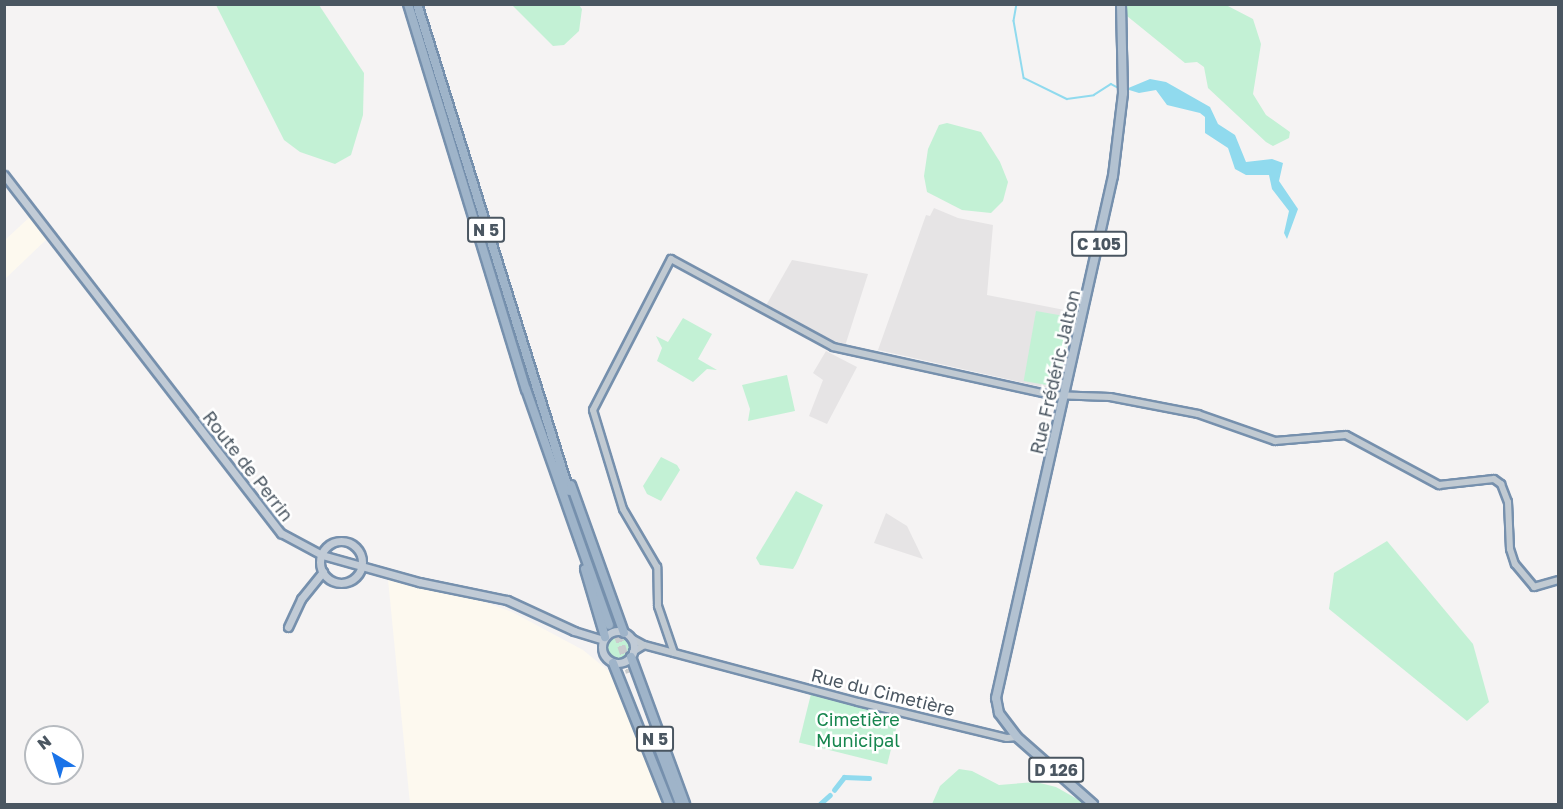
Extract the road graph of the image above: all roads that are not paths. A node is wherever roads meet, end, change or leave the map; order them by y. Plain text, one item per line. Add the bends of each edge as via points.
1 (408, 4) edge
2 (417, 4) edge
3 (1121, 4) edge
4 (4, 175) edge
5 (1065, 394) junction
6 (554, 457) junction
7 (322, 555) junction
8 (362, 566) junction
9 (323, 572) junction
10 (331, 580) junction
11 (1558, 580) edge
12 (307, 592) junction
13 (612, 624) tunnel mouth
14 (288, 627) dead end
15 (628, 635) junction
16 (604, 638) junction
17 (644, 645) junction
18 (674, 653) junction
19 (632, 655) junction
20 (613, 663) junction
21 (1017, 737) junction
22 (683, 803) edge
23 (671, 804) edge
24 (1093, 804) edge

1 - 6 highway, N 5 via 526,389
2 - 6 highway, N 5
3 - 5 main road, Rue Frédéric Jalton / C 105 via 1123,89 1113,176
4 - 7 main road, Route de Perrin via 256,506 281,533
5 - 11 street via 1110,397 1198,414 1275,441 1352,437 1439,485 1494,479 1501,484 1508,502 1511,556 1534,587
5 - 18 street via 1024,389 833,347 670,259 612,368 593,414 623,509 657,567 658,606
5 - 21 main road, Rue Frédéric Jalton / C 105 via 997,689 999,712
6 - 13 highway, N 5
6 - 15 highway
6 - 16 highway
7 - 8 main road, Route de Perrin
7 - 8 main road via 330,545 346,542 358,550
7 - 9 main road
8 - 10 main road via 349,581
8 - 16 main road, Route de Perrin via 507,600 574,631
9 - 10 main road
9 - 12 main road
10 - 12 main road
12 - 14 main road
15 - 16 main road via 612,632
15 - 17 street, Rue du Cimetière
15 - 19 main road
16 - 20 main road via 603,655
17 - 18 street, Rue du Cimetière
17 - 19 street
18 - 21 street, Rue du Cimetière via 970,730
19 - 20 main road via 621,663
19 - 22 highway
20 - 23 highway
21 - 24 main road, D 126
22 - 23 highway, N 5 via 628,674

